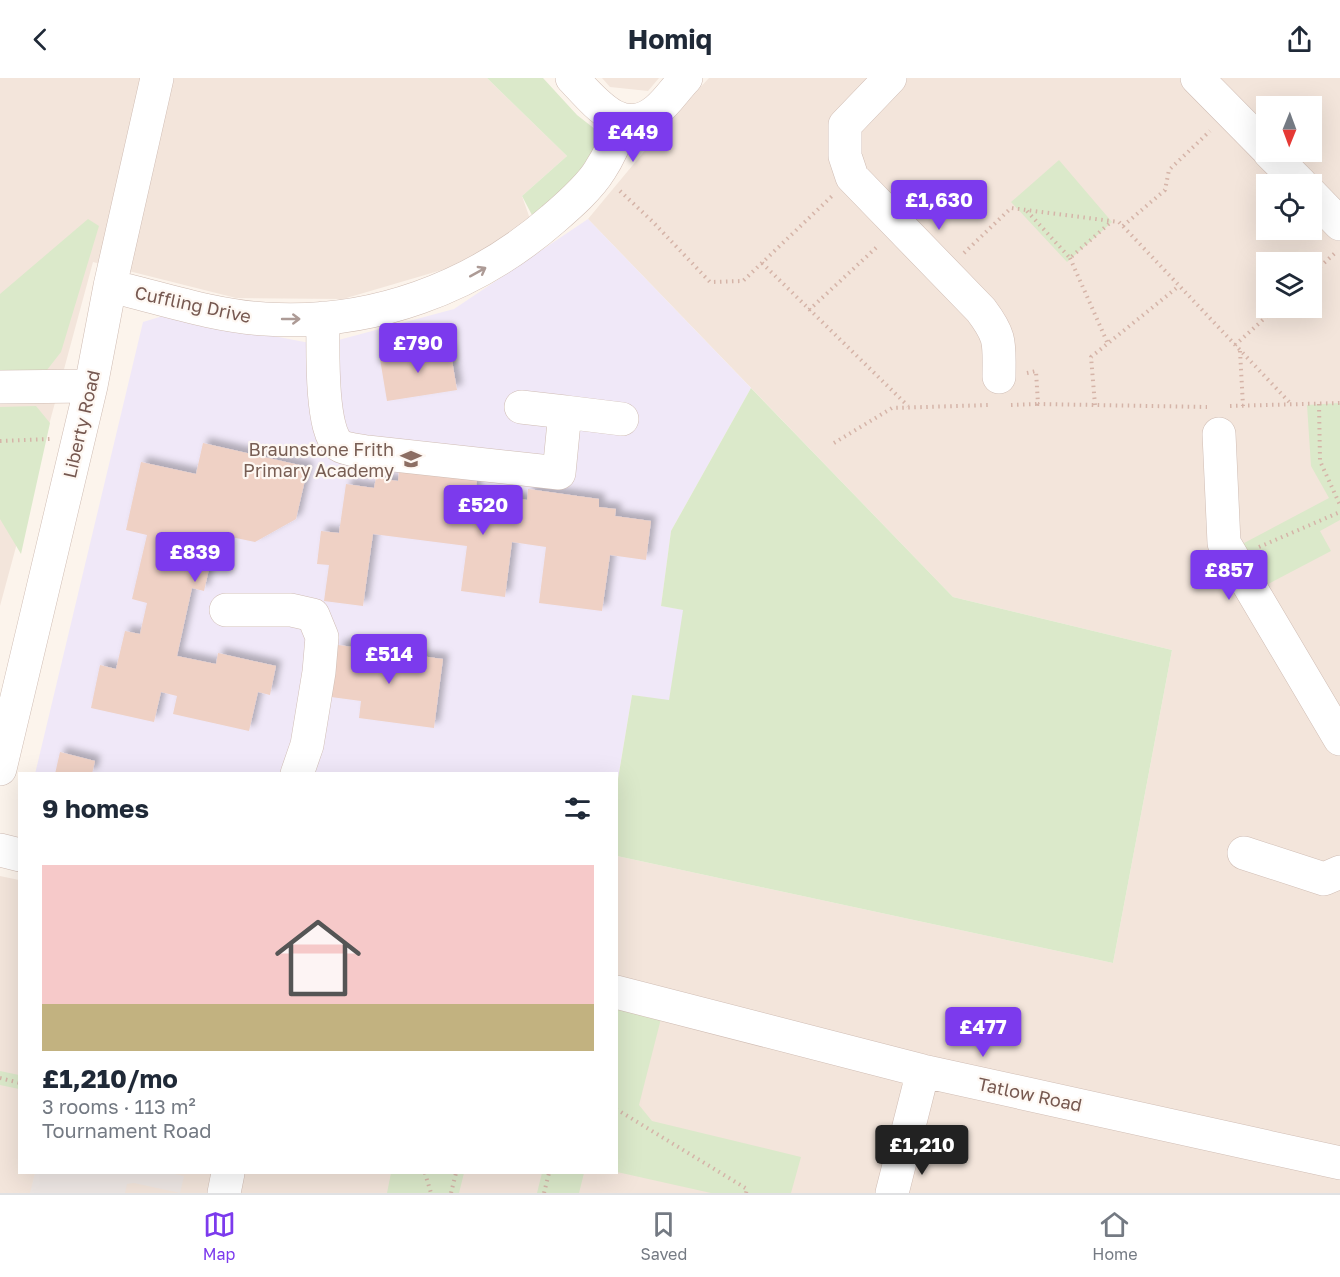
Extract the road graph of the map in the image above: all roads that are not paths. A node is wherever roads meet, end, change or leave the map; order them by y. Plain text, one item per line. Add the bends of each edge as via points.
1 (157, 78) edge
2 (572, 78) edge
3 (686, 78) edge
4 (890, 78) edge
5 (1197, 78) edge
6 (623, 121) junction
7 (1256, 138) edge
8 (1280, 162) edge
9 (1291, 174) edge
10 (1322, 205) edge
11 (1340, 224) edge
12 (110, 286) junction
13 (322, 318) junction
14 (91, 386) junction
15 (0, 387) edge
16 (997, 396) road end
17 (521, 407) dead end
18 (565, 412) junction
19 (1219, 416) road end
20 (622, 419) dead end
21 (226, 610) dead end
22 (1340, 739) edge
23 (0, 769) edge
24 (298, 772) edge
25 (0, 850) edge
26 (1244, 853) dead end
27 (18, 854) edge
28 (1340, 872) edge
29 (618, 993) edge
30 (923, 1071) junction
31 (1340, 1163) edge
32 (228, 1174) edge
33 (224, 1193) edge
34 (892, 1193) edge

1 - 12 street, Liberty Road
2 - 6 street via 598,105
3 - 6 street via 644,119
4 - 16 street via 845,125 845,156 852,177 995,329 1000,345
5 - 7 street
13 -> 6 street, Cuffling Drive via 419,298 502,259 563,210 599,172
8 - 9 street
10 - 11 street
12 -> 13 street, Cuffling Drive via 226,314 265,319
12 - 14 street, Liberty Road
13 - 18 street via 326,413 331,436 340,446 559,473
14 - 15 street
14 - 23 street, Liberty Road
17 - 18 street
18 - 20 street
19 - 22 street via 1224,543
21 - 24 street via 291,610 314,615 322,637 319,672 307,745
25 - 27 street
26 - 28 street via 1324,879
29 - 30 street, Tatlow Road
30 - 31 street, Tatlow Road
30 - 34 street
32 - 33 street

